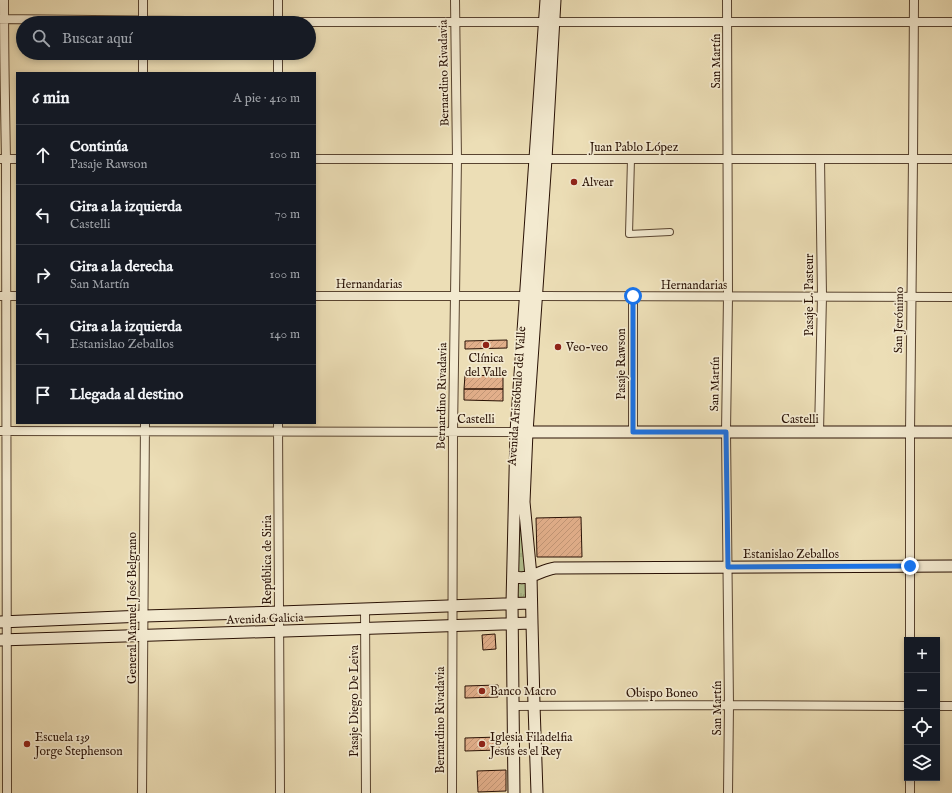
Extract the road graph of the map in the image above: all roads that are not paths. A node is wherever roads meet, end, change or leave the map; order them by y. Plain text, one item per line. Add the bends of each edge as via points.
1 (4, 0) edge
2 (143, 0) edge
3 (278, 0) edge
4 (455, 0) edge
5 (546, 0) edge
6 (555, 0) edge
7 (727, 0) edge
8 (914, 0) edge
9 (143, 16) edge
10 (278, 16) edge
11 (2, 18) edge
12 (16, 18) edge
13 (455, 22) junction
14 (549, 22) junction
15 (728, 22) junction
16 (913, 22) junction
17 (952, 22) edge
18 (316, 23) edge
19 (143, 60) edge
20 (278, 60) edge
21 (143, 72) edge
22 (278, 72) edge
23 (913, 158) junction
24 (3, 159) edge
25 (16, 159) edge
26 (316, 159) edge
27 (457, 159) junction
28 (541, 159) junction
29 (631, 159) junction
30 (728, 159) junction
31 (820, 159) junction
32 (952, 159) edge
33 (670, 232) dead end
34 (3, 296) edge
35 (16, 296) edge
36 (316, 296) edge
37 (455, 296) junction
38 (531, 296) junction
39 (633, 296) junction
40 (822, 296) junction
41 (728, 297) junction
42 (912, 297) junction
43 (952, 297) edge
44 (145, 427) edge
45 (278, 427) edge
46 (4, 431) edge
47 (453, 432) junction
48 (522, 432) junction
49 (633, 432) junction
50 (726, 432) junction
51 (820, 432) junction
52 (910, 432) junction
53 (952, 432) edge
54 (910, 566) junction
55 (952, 566) edge
56 (728, 567) junction
57 (513, 576) junction
58 (531, 576) junction
59 (531, 602) junction
60 (512, 603) junction
61 (453, 605) junction
62 (365, 609) junction
63 (280, 612) junction
64 (144, 616) junction
65 (4, 622) edge
66 (513, 623) junction
67 (532, 623) junction
68 (453, 626) junction
69 (365, 628) junction
70 (279, 632) junction
71 (144, 635) junction
72 (910, 637) edge
73 (4, 640) edge
74 (534, 705) junction
75 (729, 705) junction
76 (512, 706) junction
77 (904, 706) edge
78 (940, 706) edge
79 (952, 706) edge
80 (910, 781) edge
81 (6, 793) edge
82 (142, 793) edge
83 (280, 793) edge
84 (366, 793) edge
85 (452, 793) edge
86 (514, 793) edge
87 (537, 793) edge
88 (728, 793) edge
89 (910, 793) edge

1 - 11 street
2 - 9 street
3 - 10 street
4 - 13 street, Bernardino Rivadavia
5 - 14 main road, Avenida Aristóbulo del Valle
6 - 14 main road, Avenida Aristóbulo del Valle
7 - 15 street, San Martín
8 - 16 street, San Jerónimo
11 - 12 street
11 - 24 street
13 - 14 street
13 - 18 street
13 - 27 street, Bernardino Rivadavia
14 - 15 street
14 - 28 main road, Avenida Aristóbulo del Valle
15 - 16 street
15 - 30 street, San Martín
16 - 17 street
16 - 23 street, San Jerónimo
19 - 21 street
20 - 22 street
23 - 31 street, Juan Pablo López
23 - 32 street, Juan Pablo López
23 - 42 street, San Jerónimo
24 - 25 street
24 - 34 street
26 - 27 street, Juan Pablo López
27 - 28 street, Juan Pablo López
27 - 37 street, Bernardino Rivadavia
28 - 29 street, Juan Pablo López
28 - 38 main road, Avenida Aristóbulo del Valle
29 - 30 street, Juan Pablo López
29 - 33 street via 629,234
30 - 31 street, Juan Pablo López
30 - 41 street, San Martín
31 - 40 street, Pasaje L. Pasteur
34 - 35 street
34 - 46 street
36 - 37 street, Hernandarias
37 - 38 street, Hernandarias
37 - 47 street, Bernardino Rivadavia
38 - 39 street, Hernandarias
38 - 48 main road, Avenida Aristóbulo del Valle
39 - 41 street, Hernandarias
39 - 49 street, Pasaje Rawson
40 - 41 street, Hernandarias
40 - 42 street, Hernandarias
40 - 51 street, Pasaje L. Pasteur
41 - 50 street, San Martín
42 - 43 street, Hernandarias
42 - 52 street, San Jerónimo
44 - 45 street, Castelli
44 - 46 street, Castelli
44 - 64 street, General Manuel José Belgrano
45 - 47 street, Castelli
45 - 63 street, República de Siria
46 - 65 street
47 - 48 street, Castelli
47 - 61 street, Bernardino Rivadavia
48 - 49 main road, Castelli
48 - 57 main road, Avenida Aristóbulo del Valle
48 - 58 main road, Avenida Aristóbulo del Valle via 524,502
49 - 50 main road, Castelli
50 - 51 main road, Castelli
50 - 56 street, San Martín
51 - 52 main road, Castelli
52 - 53 main road, Castelli
52 - 54 street, San Jerónimo
54 - 55 main road, Estanislao Zeballos
54 - 56 main road, Estanislao Zeballos
54 - 72 street, San Jerónimo
56 - 58 main road, Estanislao Zeballos via 555,568
56 - 75 street, San Martín
57 - 58 main road, Estanislao Zeballos
57 - 60 main road, Avenida Aristóbulo del Valle
58 - 59 main road, Avenida Aristóbulo del Valle
59 - 60 main road, Avenida Galicia
59 - 67 main road, Avenida Aristóbulo del Valle
60 - 61 main road, Avenida Galicia
60 - 66 main road, Avenida Aristóbulo del Valle
61 - 62 main road, Avenida Galicia
61 - 68 street, Bernardino Rivadavia
62 - 63 main road, Avenida Galicia
62 - 69 street, Pasaje Diego De Leiva
63 - 64 main road, Avenida Galicia
63 - 70 street, República de Siria
64 - 65 main road, Avenida Galicia
64 - 71 street, General Manuel José Belgrano
65 - 73 street
66 - 67 main road, Avenida Galicia
66 - 68 main road, Avenida Galicia
66 - 76 main road, Avenida Aristóbulo del Valle
67 - 74 main road, Avenida Aristóbulo del Valle
68 - 69 main road, Avenida Galicia
68 - 85 street, Bernardino Rivadavia
69 - 70 main road, Avenida Galicia
69 - 84 street, Pasaje Diego De Leiva
70 - 71 main road, Avenida Galicia
70 - 83 street, República de Siria
71 - 73 main road, Avenida Galicia
71 - 82 street, General Manuel José Belgrano
73 - 81 street
74 - 75 street, Obispo Boneo
74 - 76 street, Obispo Boneo
74 - 87 main road, Avenida Aristóbulo del Valle
75 - 77 street, Obispo Boneo
75 - 88 street, San Martín
76 - 86 main road, Avenida Aristóbulo del Valle
78 - 79 street
80 - 89 street

